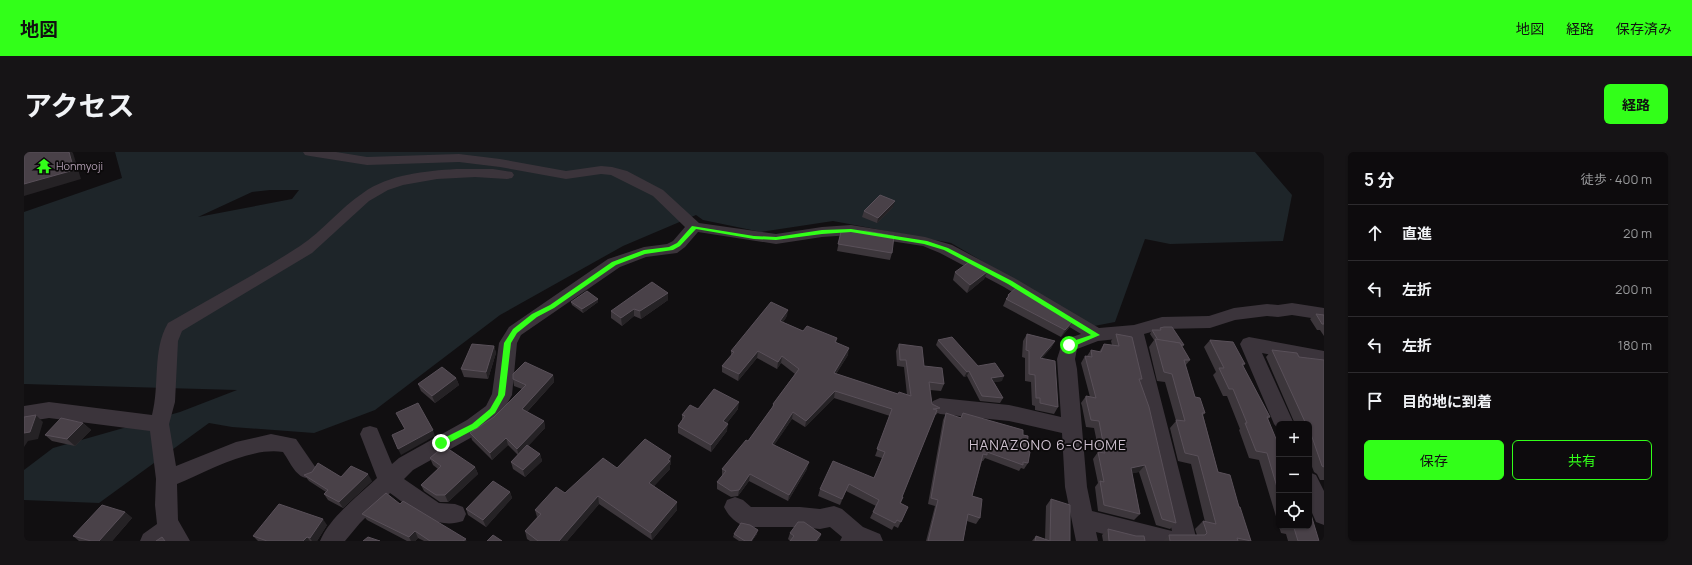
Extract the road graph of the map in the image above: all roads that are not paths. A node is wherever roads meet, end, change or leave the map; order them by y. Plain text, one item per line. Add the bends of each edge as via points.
1 (310, 152) edge
2 (555, 174) junction
3 (694, 227) junction
4 (1324, 314) edge
5 (1134, 331) junction
6 (1096, 335) junction
7 (1324, 358) edge
8 (940, 406) edge
9 (24, 414) edge
10 (1283, 421) edge
11 (160, 424) junction
12 (1072, 427) junction
13 (370, 434) dead end
14 (308, 470) dead end
15 (167, 479) junction
16 (388, 480) junction
17 (1312, 488) edge
18 (735, 507) dead end
19 (455, 514) dead end
20 (1324, 515) edge
21 (1083, 519) junction
22 (174, 534) edge
23 (860, 539) edge
24 (151, 541) edge
25 (331, 541) edge
26 (1087, 541) edge
27 (1171, 541) edge
28 (1186, 541) edge

1 - 2 street via 367,161 466,159
2 - 3 street via 601,170 622,174 658,193
2 - 11 street via 441,175 397,182 369,194 306,249 174,327 169,341 165,402
3 - 6 street via 776,239 851,230 925,242 946,249 1010,283
3 - 16 street via 671,248 644,252 614,263 515,331 508,343 502,395 492,411 474,426 406,464
4 - 5 street via 1292,309 1266,310 1234,314 1210,322 1162,323
5 - 6 street
5 - 28 street
6 - 12 street via 1069,345 1066,358
7 - 10 street via 1291,348 1249,344
8 - 12 street via 1009,414
9 - 11 street via 49,410
11 - 15 street
12 - 21 street via 1076,487
13 - 16 street
14 - 15 street via 289,445 271,442 236,450
15 - 22 street via 168,522
16 - 19 street via 435,512
16 - 25 street
17 - 20 street
18 - 23 street via 746,517 820,519 834,516
21 - 26 street
21 - 27 street
22 - 24 street

